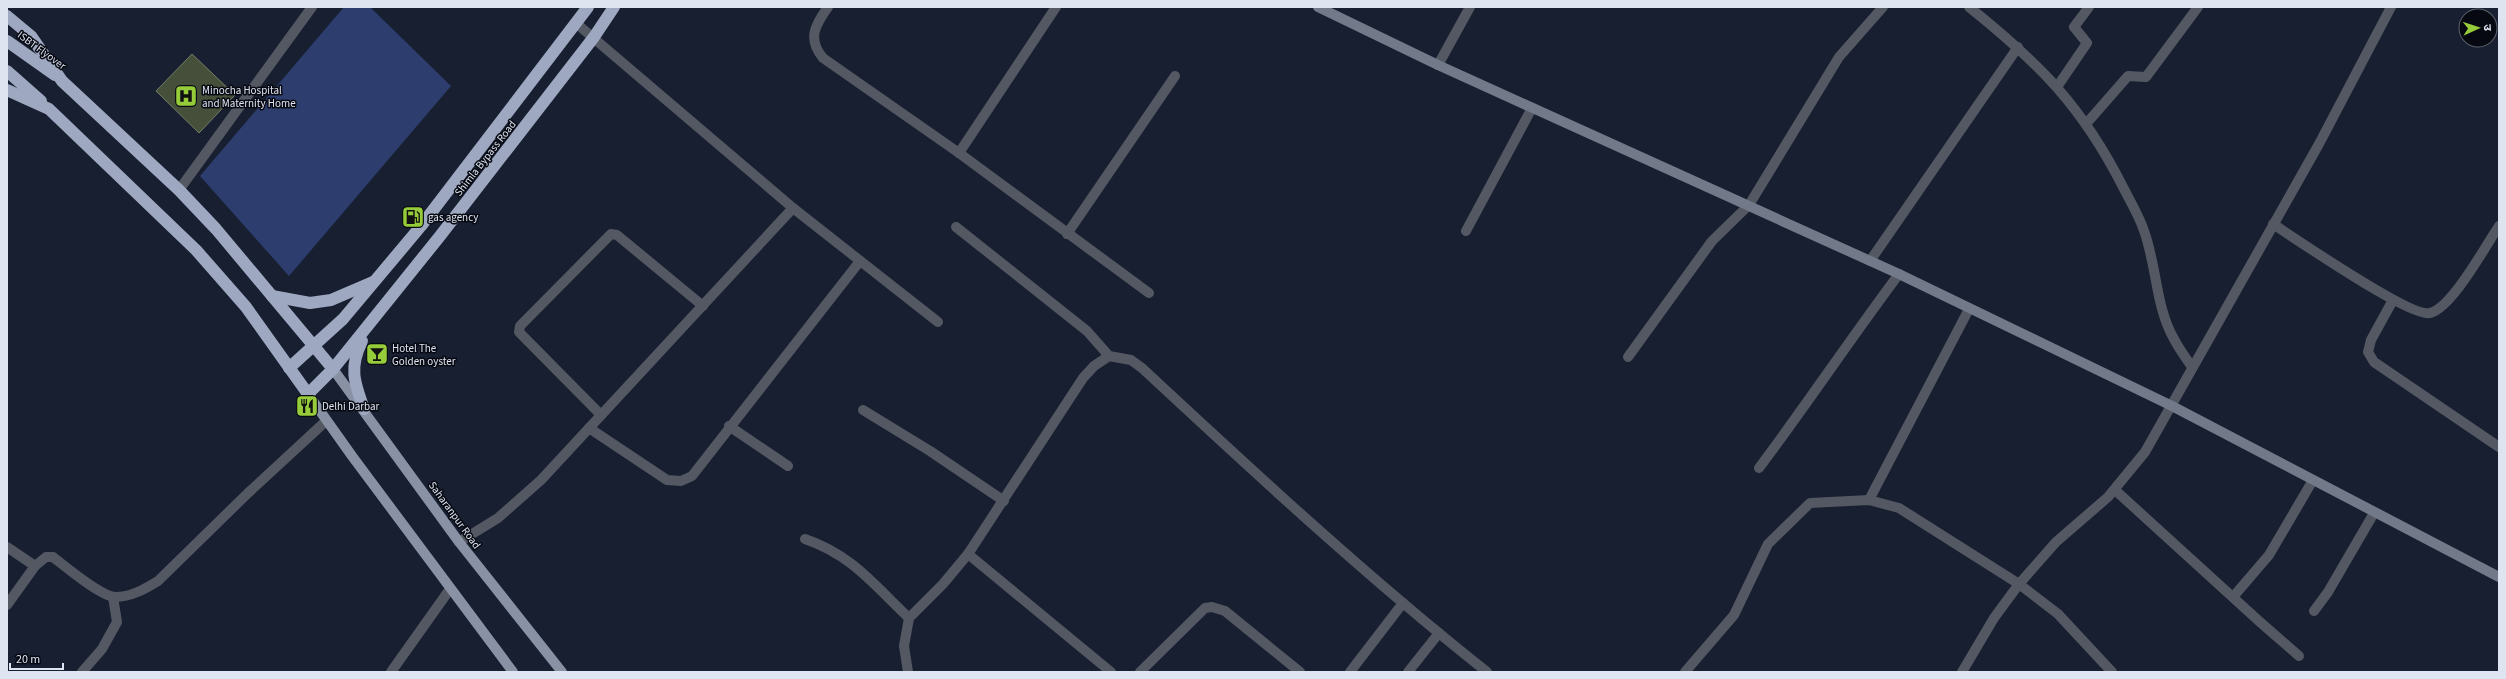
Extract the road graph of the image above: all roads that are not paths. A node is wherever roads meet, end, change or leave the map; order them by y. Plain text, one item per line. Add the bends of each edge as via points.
1 (312, 7) edge
2 (588, 7) edge
3 (614, 7) edge
4 (828, 7) edge
5 (1056, 7) edge
6 (1318, 7) edge
7 (1470, 7) edge
8 (1883, 7) edge
9 (1969, 7) edge
10 (2089, 7) edge
11 (2198, 7) edge
12 (2392, 7) edge
13 (7, 16) edge
14 (577, 24) junction
15 (594, 37) junction
16 (7, 41) edge
17 (2018, 47) junction
18 (1438, 65) junction
19 (7, 71) edge
20 (1175, 76) dead end
21 (62, 81) junction
22 (2057, 87) junction
23 (7, 90) edge
24 (1532, 108) junction
25 (49, 109) junction
26 (2086, 124) junction
27 (959, 153) junction
28 (179, 190) junction
29 (1749, 205) junction
30 (793, 208) junction
31 (2273, 224) junction
32 (2499, 226) edge
33 (956, 227) dead end
34 (1466, 231) dead end
35 (1067, 234) junction
36 (860, 261) junction
37 (1870, 261) junction
38 (1899, 274) junction
39 (375, 281) junction
40 (1149, 293) dead end
41 (272, 296) junction
42 (2393, 300) junction
43 (703, 306) junction
44 (1969, 309) junction
45 (375, 316) junction
46 (938, 322) dead end
47 (314, 346) junction
48 (1109, 356) junction
49 (1628, 357) dead end
50 (2192, 367) junction
51 (290, 368) junction
52 (333, 369) junction
53 (308, 394) junction
54 (2172, 406) junction
55 (364, 409) junction
56 (863, 410) dead end
57 (601, 415) junction
58 (326, 421) junction
59 (730, 426) junction
60 (589, 428) junction
61 (2499, 447) edge
62 (788, 466) dead end
63 (1759, 468) dead end
64 (2312, 480) junction
65 (2115, 490) junction
66 (1869, 500) junction
67 (1004, 501) junction
68 (2374, 513) junction
69 (805, 539) dead end
70 (459, 542) junction
71 (7, 547) edge
72 (968, 554) junction
73 (35, 566) junction
74 (2499, 577) edge
75 (2019, 584) junction
76 (450, 589) junction
77 (113, 597) junction
78 (2233, 597) junction
79 (1403, 603) junction
80 (7, 605) edge
81 (2314, 611) dead end
82 (909, 618) junction
83 (1439, 633) junction
84 (2299, 656) dead end
85 (82, 672) edge
86 (391, 672) edge
87 (513, 672) edge
88 (562, 672) edge
89 (908, 672) edge
90 (1111, 672) edge
91 (1140, 672) edge
92 (1300, 672) edge
93 (1350, 672) edge
94 (1408, 672) edge
95 (1488, 672) edge
96 (1685, 672) edge
97 (1962, 672) edge
98 (2112, 672) edge

1 - 28 street
2 - 14 highway, Shimla Bypass Road
3 - 15 highway, Shimla Bypass Road
4 - 27 street via 817,23 813,39 824,58
5 - 27 street
6 - 18 street
7 - 18 street
8 - 29 street via 1839,57
9 - 17 street
10 - 22 street via 2074,27 2087,43
11 - 26 street via 2146,78 2128,76
12 - 31 street
13 - 21 highway via 31,36
14 - 15 street
14 - 39 highway, Shimla Bypass Road via 421,226
15 - 30 street
15 - 45 highway, Shimla Bypass Road
16 - 21 highway, ISBT Flyover
17 - 22 street
17 - 37 street
18 - 24 street
19 - 25 highway
20 - 35 street
21 - 28 highway
22 - 26 street
23 - 25 highway
24 - 29 street
24 - 34 street
25 - 51 highway via 196,250 246,307
26 - 50 street via 2104,151 2143,226 2173,339
27 - 35 street
28 - 41 highway via 216,229
29 - 37 street
29 - 49 street via 1712,241
30 - 36 street
30 - 43 street
31 - 42 street
31 - 50 street
32 - 42 street via 2455,294 2440,308 2422,314
33 - 48 street via 1087,331
35 - 40 street
36 - 46 street
36 - 59 street
37 - 38 street
38 - 44 street
38 - 63 street
39 - 41 highway via 331,300 310,303
39 - 47 highway, Shimla Bypass Road via 343,319
41 - 47 highway
42 - 61 street via 2370,340 2368,352 2374,362
43 - 57 street
43 - 57 street via 617,235 611,234 520,326 519,332
44 - 54 street
44 - 66 street
45 - 52 highway, Shimla Bypass Road
45 - 55 highway via 354,356 353,372
47 - 51 highway, Shimla Bypass Road
47 - 52 highway
48 - 67 street via 1094,366 1083,378
48 - 79 street via 1131,360 1142,368 1290,505
50 - 54 street
51 - 53 highway
52 - 53 highway, Shimla Bypass Road
52 - 55 main road, Saharanpur Road
53 - 58 main road
54 - 64 street
54 - 65 street via 2145,452
55 - 70 main road, Saharanpur Road
56 - 67 street via 930,450
57 - 60 street
58 - 76 main road
58 - 77 street via 158,581 136,593
59 - 60 street via 696,472 686,479 676,481 662,478
59 - 62 street
60 - 70 street via 516,503
64 - 68 street
64 - 78 street via 2269,555
65 - 75 street via 2056,542
65 - 78 street
66 - 75 street via 1899,508
66 - 96 street via 1810,503 1768,544 1734,615
67 - 72 street
68 - 74 street
68 - 81 street via 2328,592
69 - 82 street via 849,560 868,575
70 - 88 main road, Saharanpur Road
71 - 73 street
72 - 82 street
72 - 90 street
73 - 77 street via 46,557 53,558
73 - 80 street
75 - 97 street via 1994,618
75 - 98 street via 2058,614
76 - 86 street
76 - 87 main road
77 - 85 street via 117,622 102,649
78 - 84 street
79 - 83 street
79 - 93 street
82 - 89 street via 904,646
83 - 94 street
83 - 95 street
91 - 92 street via 1205,608 1212,607 1225,611

